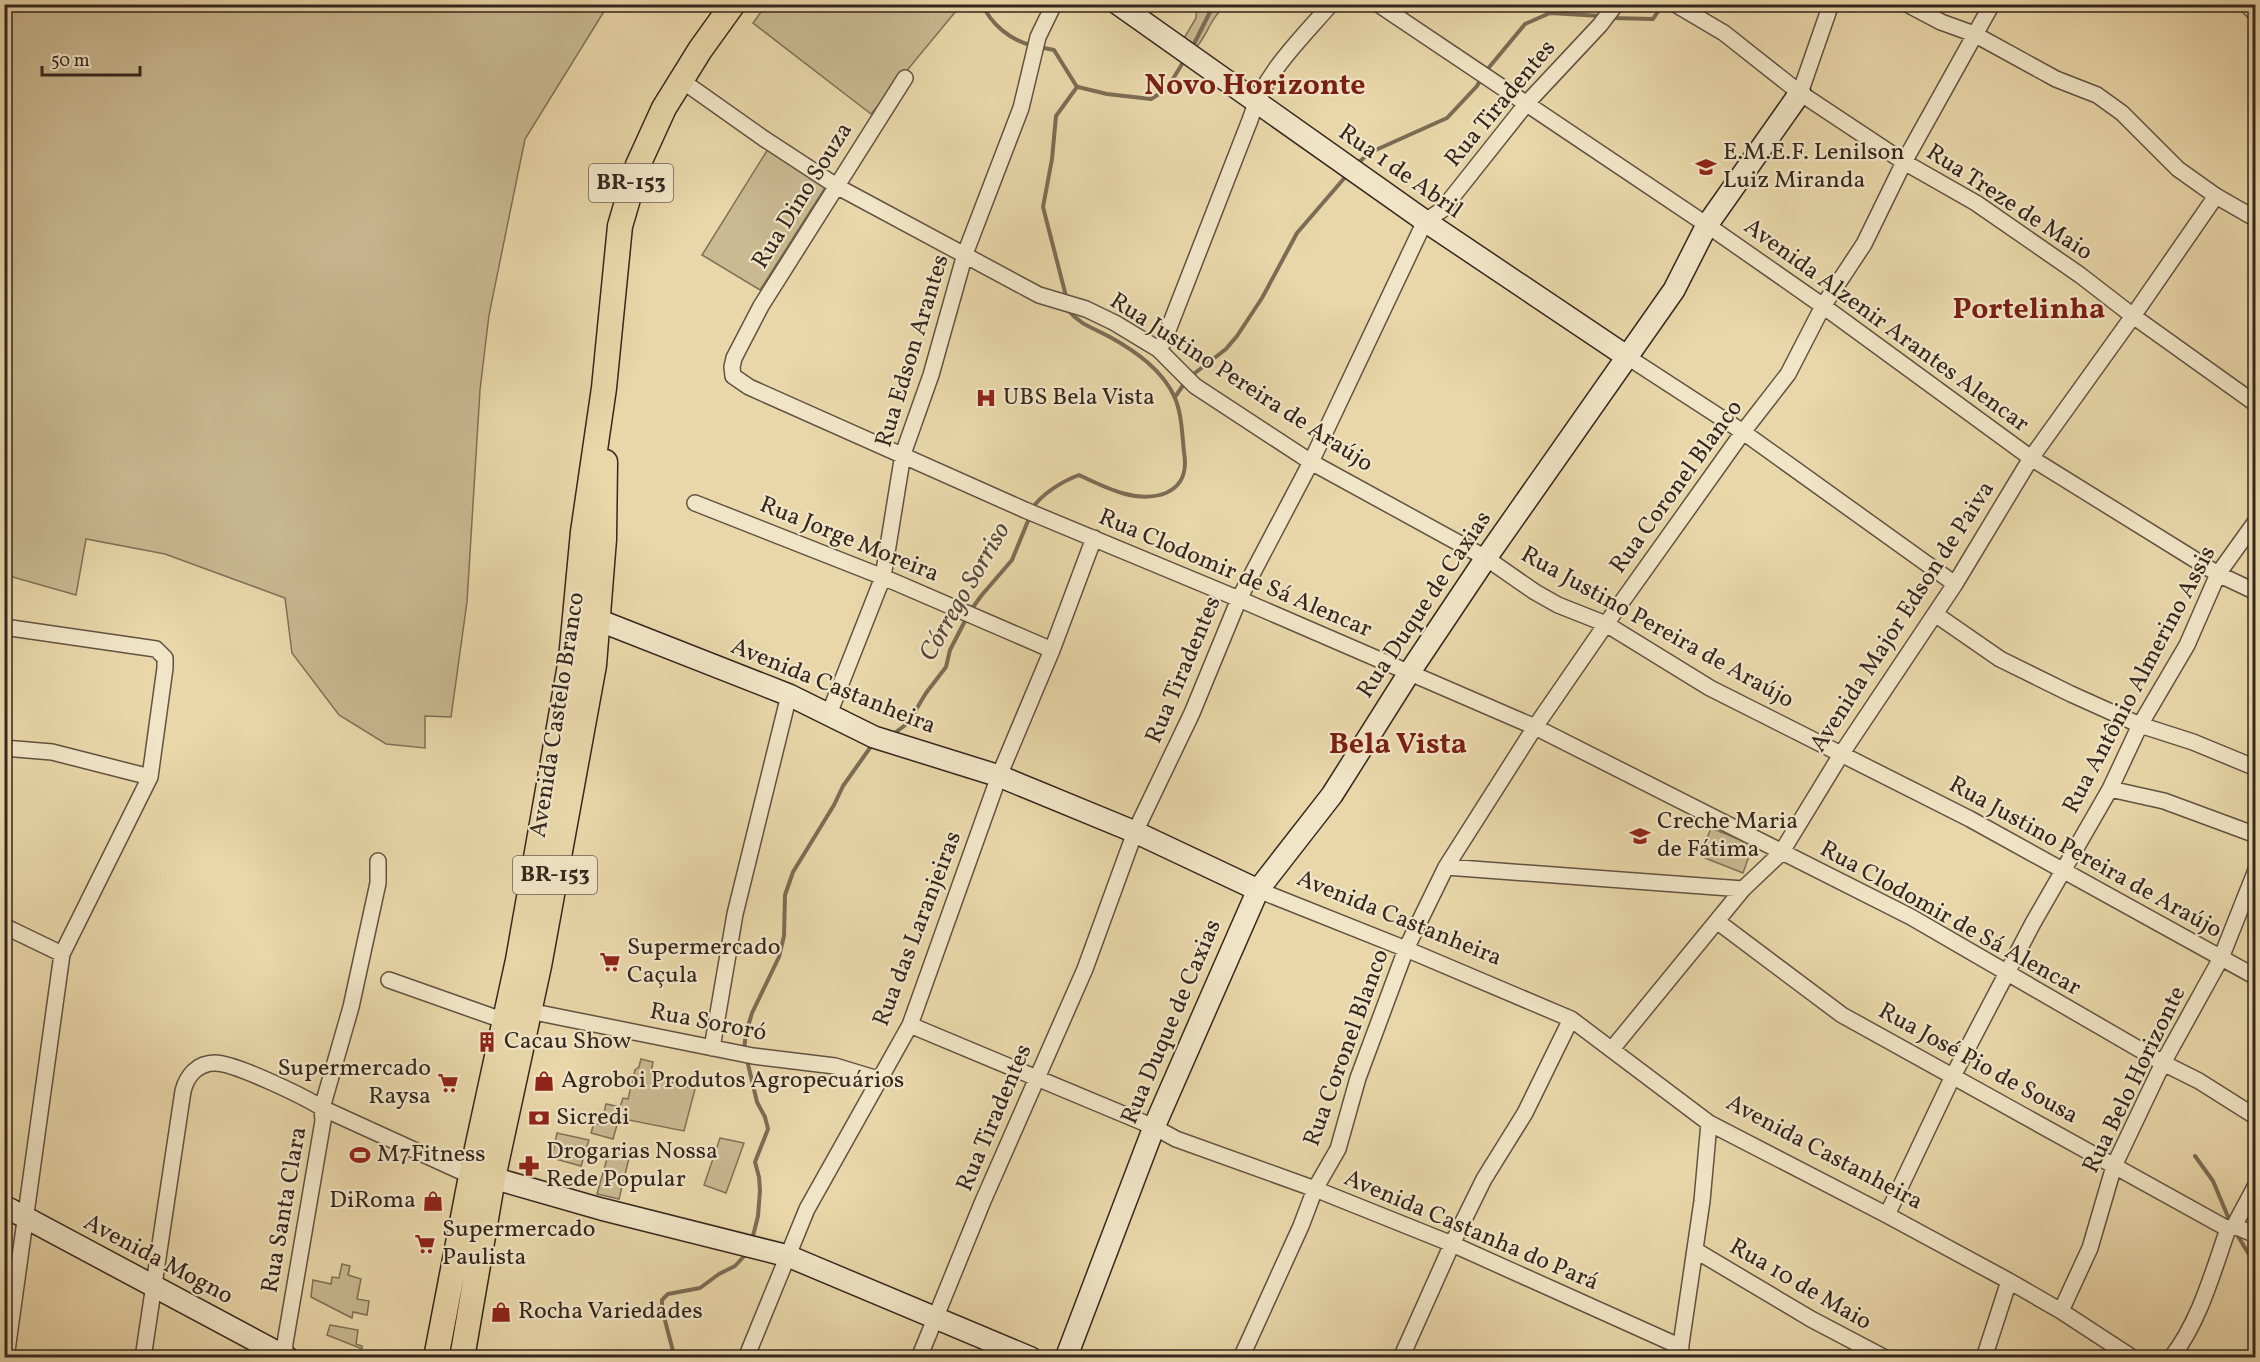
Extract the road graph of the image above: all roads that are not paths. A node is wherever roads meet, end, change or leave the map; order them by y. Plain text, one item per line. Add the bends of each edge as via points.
1 (733, 4) edge
2 (1054, 4) edge
3 (1118, 4) edge
4 (1331, 4) edge
5 (1378, 4) edge
6 (1831, 4) edge
7 (1907, 4) edge
8 (1992, 4) edge
9 (2246, 4) edge
10 (1676, 5) edge
11 (1614, 7) edge
12 (2256, 14) edge
13 (1974, 34) junction
14 (905, 78) dead end
15 (681, 80) junction
16 (1800, 93) junction
17 (1256, 101) junction
18 (1527, 103) junction
19 (1904, 162) junction
20 (838, 186) junction
21 (2216, 196) junction
22 (2256, 219) edge
23 (1425, 221) junction
24 (1707, 225) junction
25 (965, 254) junction
26 (1823, 306) junction
27 (2133, 316) junction
28 (744, 340) joint
29 (1158, 349) junction
30 (1626, 356) junction
31 (604, 388) junction
32 (2256, 404) edge
33 (1743, 432) junction
34 (903, 454) junction
35 (2031, 458) junction
36 (1311, 462) junction
37 (695, 503) dead end
38 (2256, 521) edge
39 (1094, 538) junction
40 (1486, 558) junction
41 (2218, 574) junction
42 (883, 577) junction
43 (1955, 584) junction
44 (2256, 592) edge
45 (1239, 599) junction
46 (1935, 614) junction
47 (598, 620) junction
48 (1606, 624) junction
49 (4, 627) edge
50 (1052, 650) junction
51 (1409, 673) junction
52 (789, 695) junction
53 (829, 714) junction
54 (2140, 725) junction
55 (1535, 727) junction
56 (4, 748) edge
57 (1842, 753) junction
58 (2256, 768) edge
59 (999, 776) junction
60 (150, 777) junction
61 (2110, 789) junction
62 (1135, 832) junction
63 (2256, 835) edge
64 (1780, 853) junction
65 (378, 861) dead end
66 (1446, 867) junction
67 (2256, 870) edge
68 (2063, 872) junction
69 (1743, 889) junction
70 (1258, 890) junction
71 (1718, 922) junction
72 (4, 926) edge
73 (1406, 949) junction
74 (62, 954) junction
75 (2221, 958) junction
76 (2007, 973) junction
77 (2256, 977) edge
78 (388, 980) dead end
79 (514, 1012) junction
80 (1571, 1019) junction
81 (910, 1025) junction
82 (712, 1048) junction
83 (1612, 1049) junction
84 (2163, 1063) junction
85 (1953, 1076) junction
86 (1036, 1078) junction
87 (878, 1079) junction
88 (322, 1108) junction
89 (2256, 1117) edge
90 (1709, 1123) junction
91 (1154, 1127) junction
92 (2114, 1166) junction
93 (482, 1177) junction
94 (2256, 1185) edge
95 (1315, 1190) junction
96 (4, 1206) edge
97 (1887, 1215) junction
98 (25, 1217) junction
99 (2231, 1227) junction
100 (2256, 1235) edge
101 (1452, 1244) junction
102 (1695, 1250) junction
103 (788, 1256) junction
104 (2009, 1281) junction
105 (154, 1287) junction
106 (2061, 1311) junction
107 (937, 1319) junction
108 (1680, 1352) edge
109 (285, 1357) edge
110 (2174, 1357) edge
111 (6, 1358) edge
112 (143, 1358) edge
113 (436, 1358) edge
114 (462, 1358) edge
115 (746, 1358) edge
116 (919, 1358) edge
117 (1031, 1358) edge
118 (1066, 1358) edge
119 (1241, 1358) edge
120 (1401, 1358) edge
121 (1885, 1358) edge
122 (1984, 1358) edge
123 (2133, 1358) edge

1 - 15 main road, Avenida Castelo Branco / BR-153
2 - 25 street, Rua Edson Arantes via 1036,45 1021,108
3 - 17 street, Rua 1 de Abril
4 - 17 street via 1277,66
5 - 18 street, Avenida Alzenir Arantes Alencar
6 - 16 street, Rua Duque de Caxias
7 - 13 street
8 - 13 street, Rua Coronel Blanco
9 - 12 street
10 - 16 street, Rua Treze de Maio via 1724,33
11 - 18 street, Rua Tiradentes
13 - 19 street, Rua Coronel Blanco
13 - 21 street via 2056,79 2097,95 2122,112 2178,169
14 - 20 street, Rua Dino Souza
15 - 20 street, Rua Justino Pereira de Araújo
15 - 31 main road, Avenida Castelo Branco / BR-153 via 648,141 625,205 617,246
16 - 19 street, Rua Treze de Maio
16 - 24 street, Rua Duque de Caxias
17 - 23 street, Rua 1 de Abril
17 - 29 street
18 - 23 street, Rua Tiradentes via 1442,210
18 - 24 street, Avenida Alzenir Arantes Alencar
19 - 26 street, Rua Coronel Blanco via 1864,244
19 - 27 street, Rua Treze de Maio via 1976,203
20 - 25 street, Rua Justino Pereira de Araújo
20 - 28 street, Rua Dino Souza via 760,306
21 - 22 street
21 - 27 street, Avenida Major Edson de Paiva
23 - 30 street, Rua 1 de Abril
23 - 36 street, Rua Tiradentes
24 - 26 street, Avenida Alzenir Arantes Alencar
24 - 30 street, Rua Duque de Caxias via 1674,290
25 - 29 street, Rua Justino Pereira de Araújo via 1040,296 1106,318
25 - 34 street, Rua Edson Arantes via 931,375
26 - 33 street, Rua Coronel Blanco via 1788,374
26 - 35 street, Avenida Alzenir Arantes Alencar
27 - 32 street, Rua Treze de Maio
27 - 35 street, Avenida Major Edson de Paiva
28 - 34 street, Rua Clodomir de Sá Alencar via 734,358 733,376 749,387
29 - 36 street, Rua Justino Pereira de Araújo via 1189,381
30 - 33 street
30 - 40 street, Rua Duque de Caxias
31 - 47 main road, Avenida Castelo Branco / BR-153 via 604,539
31 - 79 main road, Avenida Castelo Branco / BR-153 via 583,532 571,659 520,950
33 - 43 street
33 - 48 street, Rua Coronel Blanco
34 - 39 street, Rua Clodomir de Sá Alencar
34 - 42 street, Rua Edson Arantes
35 - 41 street, Avenida Alzenir Arantes Alencar
35 - 43 street, Avenida Major Edson de Paiva
36 - 40 street, Rua Justino Pereira de Araújo
36 - 45 street, Rua Tiradentes
37 - 42 street, Rua Jorge Moreira
38 - 41 street, Rua Antônio Almerino Assis
39 - 45 street, Rua Clodomir de Sá Alencar
39 - 50 street, Rua das Laranjeiras
40 - 48 street, Rua Justino Pereira de Araújo via 1535,592
40 - 51 street, Rua Duque de Caxias
41 - 44 street, Avenida Alzenir Arantes Alencar
41 - 54 street, Rua Antônio Almerino Assis via 2187,645
42 - 50 street, Rua Jorge Moreira
42 - 53 street, Rua Edson Arantes
43 - 46 street, Avenida Major Edson de Paiva
45 - 51 street, Rua Clodomir de Sá Alencar
45 - 62 street, Rua Tiradentes via 1192,713
46 - 54 street via 2000,658
46 - 57 street, Avenida Major Edson de Paiva
47 - 52 street, Avenida Castanheira
47 - 79 main road, Avenida Castelo Branco / BR-153 via 584,727
48 - 55 street, Rua Coronel Blanco
48 - 57 street, Rua Justino Pereira de Araújo via 1710,687
49 - 60 street via 156,649 165,658
50 - 59 street, Rua das Laranjeiras
51 - 55 street, Rua Clodomir de Sá Alencar
51 - 70 street, Rua Duque de Caxias via 1332,795
52 - 53 street, Avenida Castanheira
52 - 82 street via 735,915
53 - 59 street, Avenida Castanheira via 874,737
54 - 58 street
54 - 61 street, Rua Antônio Almerino Assis
55 - 64 street, Rua Clodomir de Sá Alencar
55 - 66 street, Rua Coronel Blanco
56 - 60 street via 52,752
57 - 64 street, Avenida Major Edson de Paiva
57 - 68 street, Rua Justino Pereira de Araújo
59 - 62 street, Avenida Castanheira
59 - 81 street, Rua das Laranjeiras
60 - 74 street
61 - 63 street via 2164,801
61 - 68 street, Rua Antônio Almerino Assis
62 - 70 street, Avenida Castanheira
62 - 86 street, Rua Tiradentes via 1085,969
64 - 69 street, Avenida Major Edson de Paiva
64 - 76 street, Rua Clodomir de Sá Alencar via 1911,917
65 - 88 street, Rua Santa Clara via 378,883 361,962
66 - 69 street
66 - 73 street, Rua Coronel Blanco
67 - 75 street, Rua Belo Horizonte
68 - 75 street, Rua Justino Pereira de Araújo
68 - 76 street, Rua Antônio Almerino Assis
69 - 71 street, Avenida Major Edson de Paiva
70 - 73 street, Avenida Castanheira
70 - 91 street, Rua Duque de Caxias
71 - 83 street, Avenida Major Edson de Paiva
71 - 85 street, Rua José Pio de Sousa via 1842,1015
72 - 74 street
73 - 80 street, Avenida Castanheira
73 - 95 street, Rua Coronel Blanco via 1358,1078 1338,1149
74 - 98 street
75 - 77 street, Rua Justino Pereira de Araújo
75 - 84 street, Rua Belo Horizonte
76 - 84 street, Rua Clodomir de Sá Alencar
76 - 85 street, Rua Antônio Almerino Assis
78 - 79 street, Rua Sororó
79 - 82 street, Rua Sororó
79 - 93 main road, Avenida Castelo Branco / BR-153
80 - 83 street, Avenida Castanheira
80 - 101 street via 1525,1113 1489,1171
81 - 86 street, Avenida Castanha do Pará
81 - 87 street, Rua das Laranjeiras
82 - 87 street, Rua Sororó via 835,1066
83 - 90 street, Avenida Castanheira
84 - 89 street, Rua Clodomir de Sá Alencar
84 - 92 street, Rua Belo Horizonte
85 - 92 street, Rua José Pio de Sousa
85 - 97 street, Rua Antônio Almerino Assis
86 - 91 street, Avenida Castanha do Pará
86 - 107 street, Rua Tiradentes
87 - 103 street, Rua das Laranjeiras via 807,1209
88 - 93 street
88 - 105 street via 219,1064 210,1064 188,1076
88 - 109 street, Rua Santa Clara
90 - 97 street, Avenida Castanheira
90 - 102 street
91 - 95 street, Avenida Castanha do Pará via 1176,1139
91 - 118 street, Rua Duque de Caxias
92 - 99 street, Rua José Pio de Sousa
92 - 106 street, Rua Belo Horizonte via 2090,1248
93 - 103 street
93 - 113 main road, Avenida Castelo Branco / BR-153
93 - 114 main road, Avenida Castelo Branco / BR-153
94 - 99 street
95 - 101 street, Avenida Castanha do Pará
95 - 119 street, Rua Coronel Blanco
96 - 98 street, Avenida Mogno
97 - 104 street, Avenida Castanheira
98 - 105 street, Avenida Mogno
98 - 111 street
99 - 100 street, Rua José Pio de Sousa
99 - 110 street
101 - 108 street, Avenida Castanha do Pará
101 - 120 street
102 - 108 street
102 - 121 street, Rua 10 de Maio
103 - 107 street
103 - 115 street, Rua das Laranjeiras
104 - 106 street, Avenida Castanheira
104 - 122 street
105 - 109 street, Avenida Mogno
105 - 112 street
106 - 123 street, Avenida Castanheira
107 - 116 street, Rua Tiradentes
107 - 117 street

